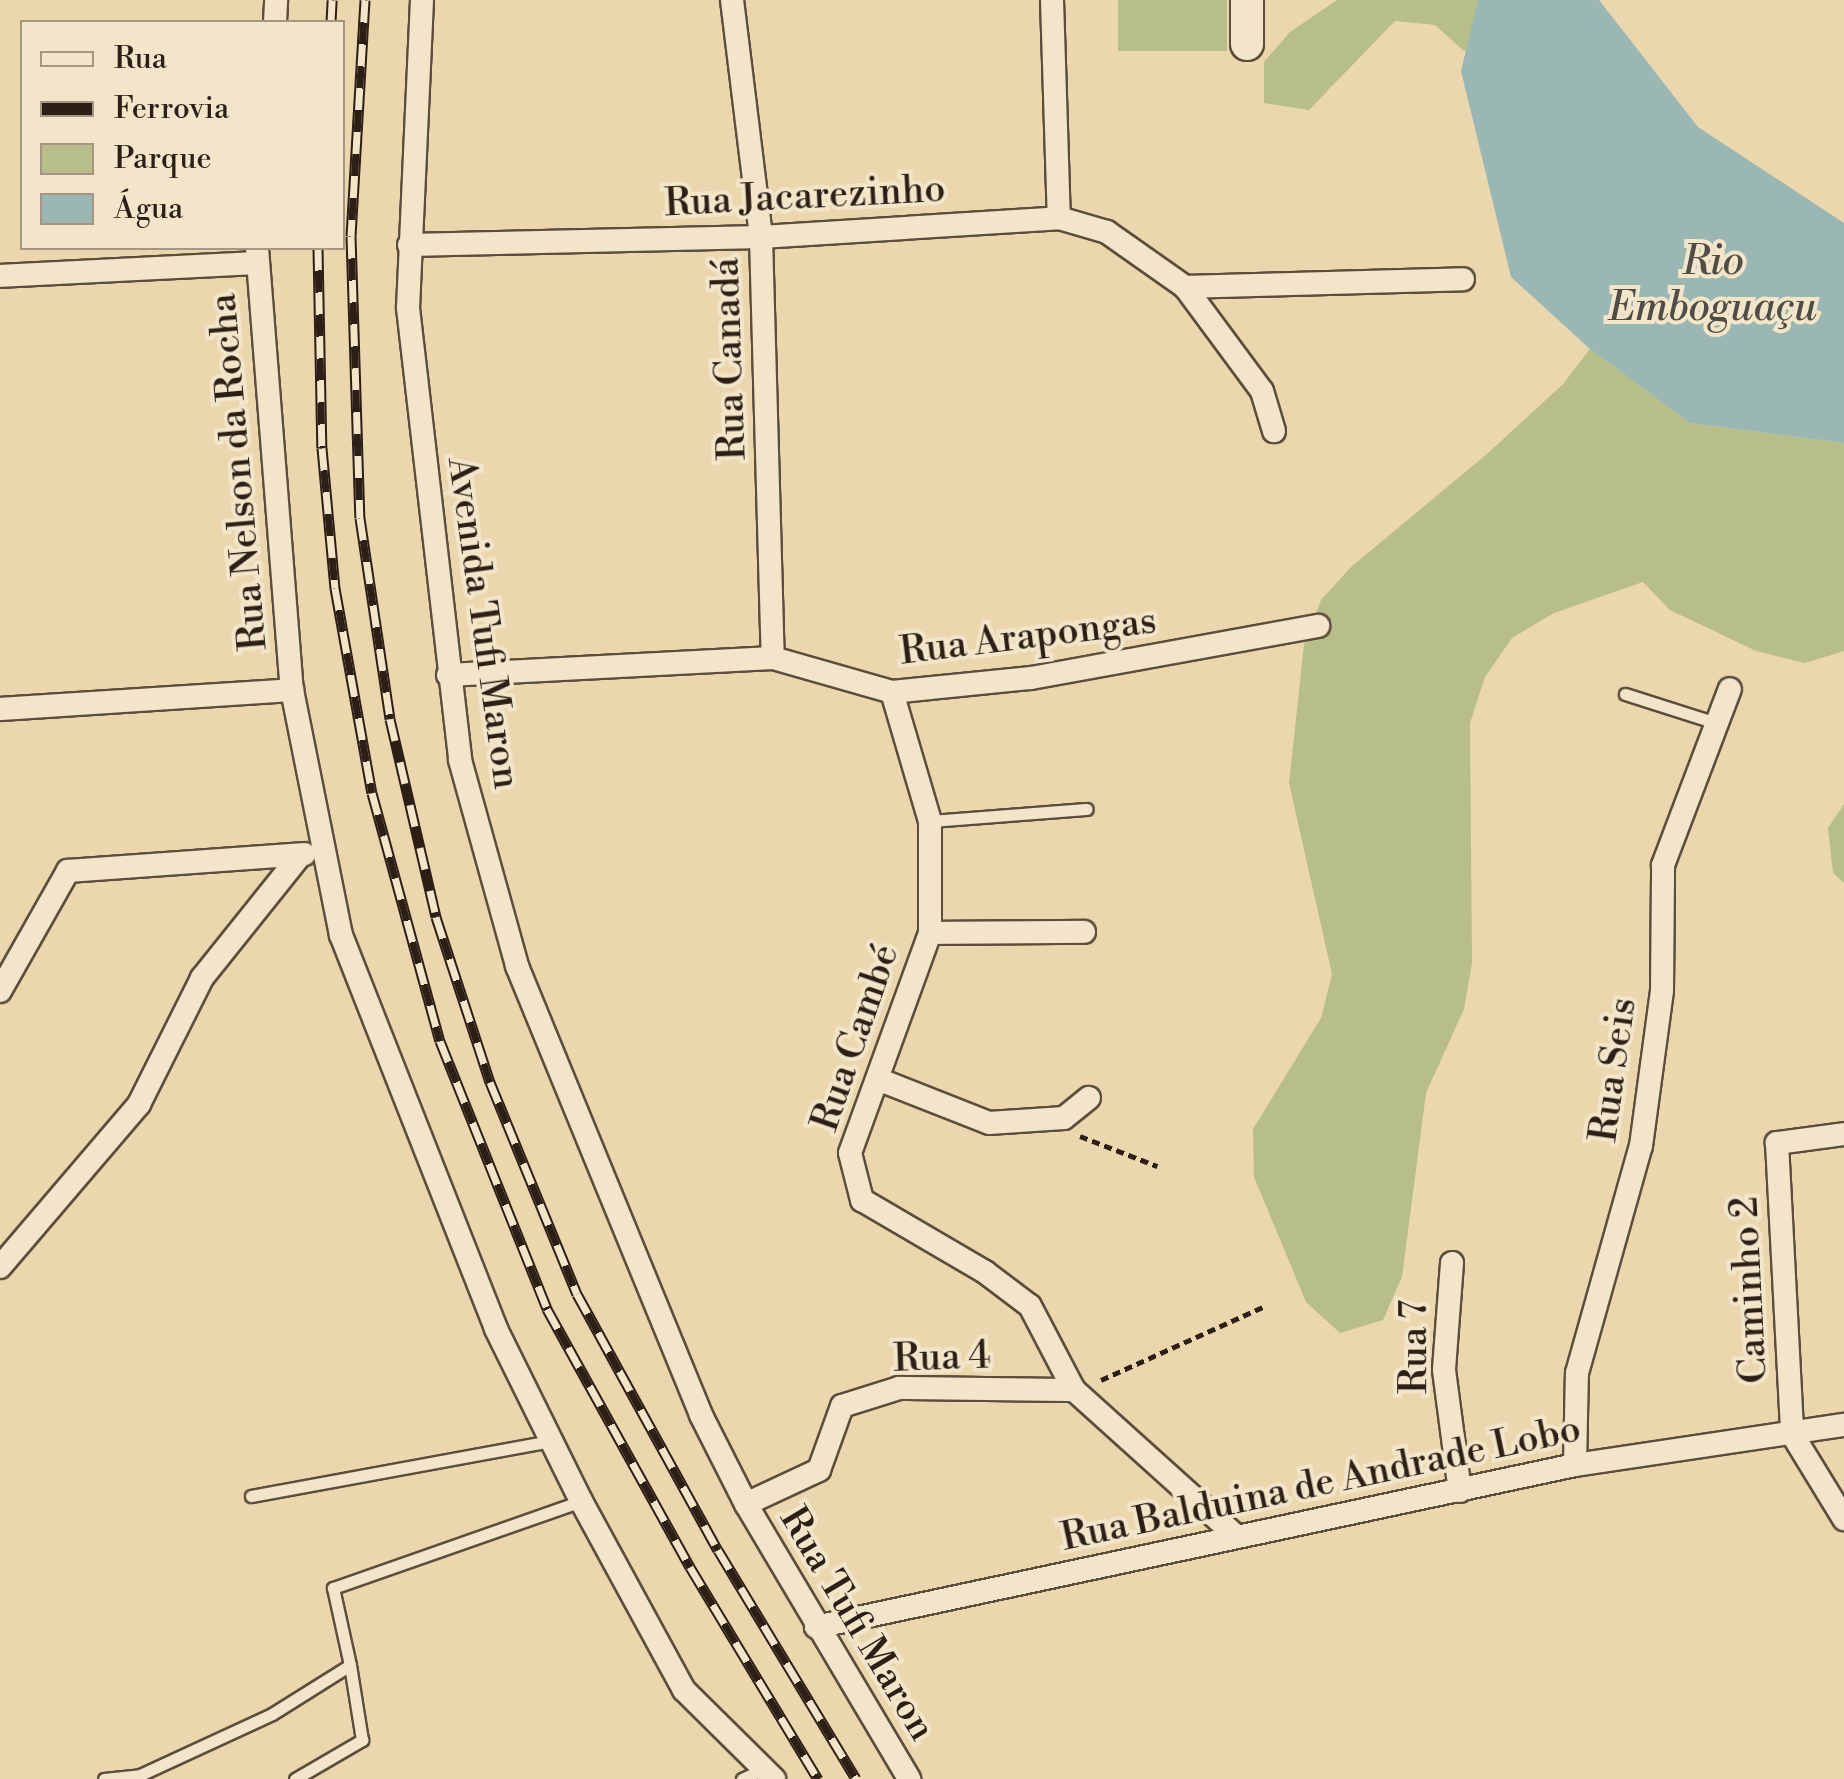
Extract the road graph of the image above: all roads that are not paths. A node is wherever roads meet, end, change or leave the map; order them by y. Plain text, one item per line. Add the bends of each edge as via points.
1 (422, 0) edge
2 (732, 0) edge
3 (1052, 0) edge
4 (1247, 0) edge
5 (1247, 44) dead end
6 (1059, 218) junction
7 (761, 237) junction
8 (409, 245) junction
9 (257, 255) edge
10 (0, 276) edge
11 (1463, 279) dead end
12 (1186, 287) junction
13 (1274, 431) dead end
14 (1318, 626) dead end
15 (773, 658) junction
16 (448, 674) junction
17 (1730, 688) dead end
18 (292, 690) junction
19 (892, 692) junction
20 (1626, 694) dead end
21 (0, 708) edge
22 (1716, 723) junction
23 (1086, 809) dead end
24 (930, 821) junction
25 (319, 844) junction
26 (298, 858) junction
27 (1084, 932) dead end
28 (930, 933) junction
29 (0, 991) edge
30 (880, 1080) junction
31 (1088, 1098) dead end
32 (1844, 1134) edge
33 (1452, 1263) dead end
34 (0, 1267) edge
35 (1074, 1390) junction
36 (1844, 1425) edge
37 (1792, 1434) junction
38 (552, 1441) junction
39 (1575, 1466) junction
40 (1460, 1491) junction
41 (251, 1496) dead end
42 (581, 1501) junction
43 (746, 1504) junction
44 (1844, 1519) edge
45 (1235, 1535) junction
46 (816, 1627) junction
47 (350, 1665) junction
48 (760, 1776) edge
49 (104, 1779) edge
50 (294, 1779) edge
51 (909, 1779) edge

1 - 8 street, Avenida Tufi Maron
2 - 7 street, Rua Canadá
3 - 6 street
4 - 5 street
6 - 7 street, Rua Jacarezinho
6 - 12 street, Rua Jacarezinho via 1107,232
7 - 8 street, Rua Jacarezinho
7 - 15 street, Rua Canadá
8 - 16 street, Avenida Tufi Maron via 408,308
9 - 10 street
9 - 18 street, Rua Nelson da Rocha
11 - 12 street
12 - 13 street, Rua Jacarezinho via 1234,345 1262,391
14 - 19 street, Rua Arapongas via 1032,678
15 - 16 street, Rua Arapongas
15 - 19 street, Rua Arapongas
16 - 43 street, Avenida Tufi Maron via 460,760 516,966 583,1140
17 - 22 street, Rua Seis
18 - 21 street
18 - 25 street, Rua Nelson da Rocha
19 - 24 street, Rua Cambé
20 - 22 lane
22 - 39 street, Rua Seis via 1664,865 1662,990 1641,1146 1577,1373
23 - 24 lane
24 - 28 street, Rua Cambé
25 - 26 street
25 - 38 street, Rua Nelson da Rocha via 341,935 382,1050 496,1329
26 - 29 street via 68,871
26 - 34 street via 202,978 139,1104
27 - 28 street
28 - 30 street, Rua Cambé
30 - 31 street via 989,1123 1064,1118
30 - 35 street, Rua Cambé via 850,1153 862,1200 1030,1306
32 - 37 street, Caminho 2 via 1777,1143
33 - 40 street, Rua 7 via 1444,1370
35 - 43 street, Rua 4 via 899,1388 842,1406 819,1470
35 - 45 street, Rua Cambé
36 - 37 street, Rua Balduina de Andrade Lobo
37 - 39 street, Rua Balduina de Andrade Lobo
37 - 44 street
38 - 41 lane
38 - 42 street, Rua Nelson da Rocha
39 - 40 street, Rua Balduina de Andrade Lobo
40 - 45 street, Rua Balduina de Andrade Lobo
42 - 47 lane via 333,1588
42 - 48 street, Rua Nelson da Rocha via 684,1690
43 - 46 street, Rua Tufi Maron
45 - 46 street, Rua Balduina de Andrade Lobo
46 - 51 street, Rua Tufi Maron
47 - 49 lane via 272,1714 140,1776
47 - 50 lane via 362,1740

